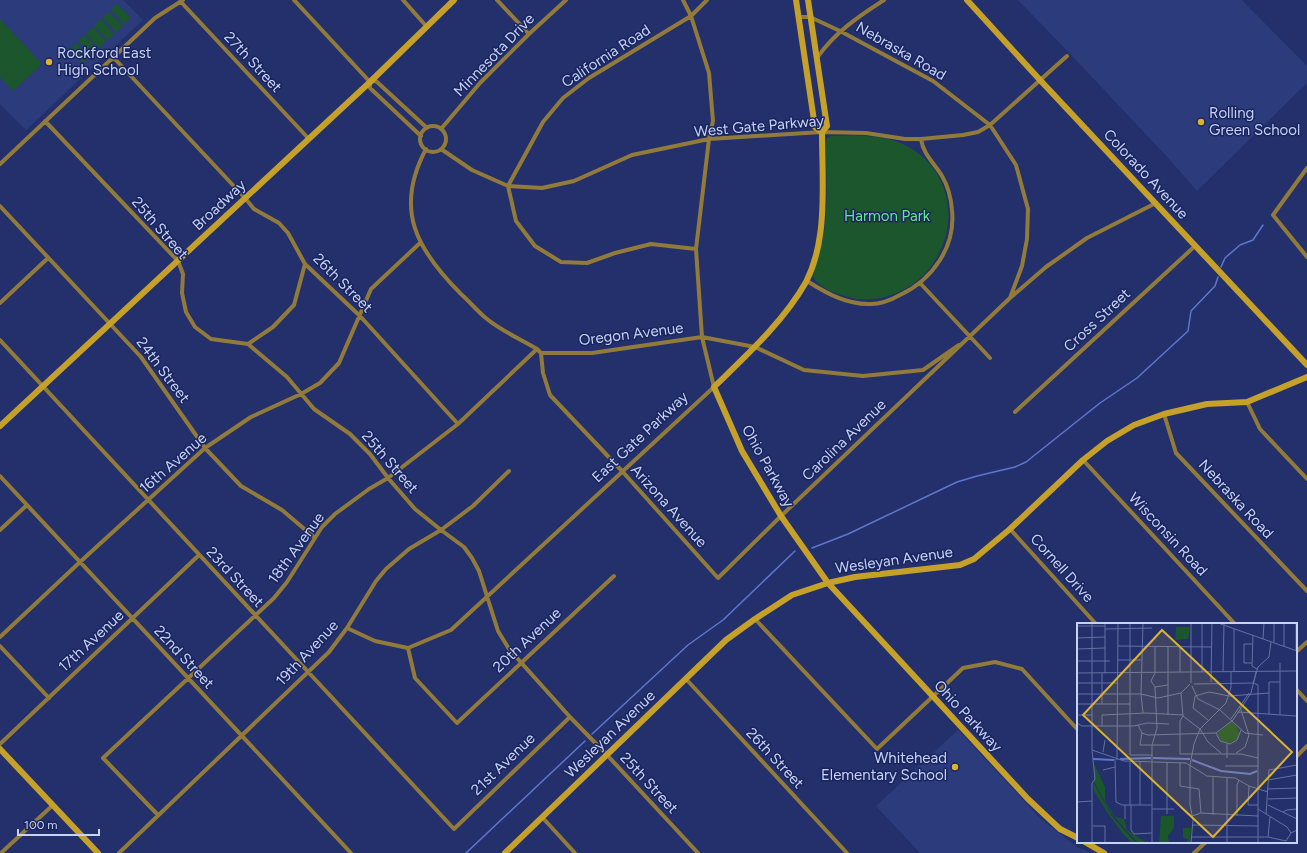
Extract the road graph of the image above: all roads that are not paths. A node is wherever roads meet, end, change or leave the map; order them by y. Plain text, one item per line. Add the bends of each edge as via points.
1 (294, 0) edge
2 (403, 0) edge
3 (454, 0) edge
4 (497, 0) edge
5 (566, 0) edge
6 (683, 0) edge
7 (707, 0) edge
8 (796, 0) edge
9 (808, 0) edge
10 (884, 0) edge
11 (967, 0) edge
12 (182, 1) edge
13 (691, 16) junction
14 (799, 16) junction
15 (810, 17) junction
16 (427, 27) junction
17 (840, 31) junction
18 (529, 34) junction
19 (1067, 56) dead end
20 (114, 58) junction
21 (818, 58) junction
22 (1040, 80) junction
23 (370, 82) junction
24 (45, 121) junction
25 (990, 125) junction
26 (427, 128) junction
27 (441, 129) junction
28 (822, 132) junction
29 (421, 136) junction
30 (308, 138) junction
31 (709, 139) junction
32 (921, 139) junction
33 (426, 149) junction
34 (441, 149) junction
35 (0, 164) edge
36 (1307, 168) edge
37 (508, 186) junction
38 (245, 198) junction
39 (1156, 204) junction
40 (0, 206) edge
41 (420, 243) junction
42 (1195, 246) junction
43 (696, 248) junction
44 (1307, 257) edge
45 (48, 258) junction
46 (178, 261) junction
47 (305, 264) junction
48 (807, 281) junction
49 (920, 282) junction
50 (1010, 298) junction
51 (0, 303) edge
52 (360, 316) junction
53 (110, 323) junction
54 (702, 337) junction
55 (970, 337) junction
56 (0, 340) edge
57 (248, 344) junction
58 (756, 347) junction
59 (537, 349) junction
60 (541, 353) junction
61 (990, 358) dead end
62 (1307, 365) edge
63 (1307, 377) edge
64 (714, 386) junction
65 (43, 387) junction
66 (301, 394) junction
67 (1247, 402) junction
68 (1015, 412) dead end
69 (1164, 414) junction
70 (458, 424) junction
71 (0, 426) edge
72 (205, 448) junction
73 (1083, 460) junction
74 (509, 471) dead end
75 (622, 471) junction
76 (0, 476) edge
77 (388, 478) junction
78 (1307, 479) edge
79 (148, 501) junction
80 (27, 505) junction
81 (781, 516) junction
82 (1010, 529) junction
83 (0, 530) edge
84 (441, 530) junction
85 (315, 538) junction
86 (199, 555) junction
87 (80, 562) junction
88 (614, 576) dead end
89 (718, 578) joint
90 (828, 583) junction
91 (1307, 591) edge
92 (488, 596) junction
93 (255, 616) junction
94 (133, 618) junction
95 (755, 619) junction
96 (1095, 623) edge
97 (1234, 623) edge
98 (348, 628) junction
99 (0, 637) edge
100 (1307, 642) edge
101 (0, 646) edge
102 (408, 648) junction
103 (1297, 651) edge
104 (520, 663) junction
105 (308, 672) junction
106 (188, 679) junction
107 (686, 679) junction
108 (1297, 691) edge
109 (932, 697) junction
110 (49, 698) junction
111 (1307, 701) edge
112 (570, 717) junction
113 (1077, 729) edge
114 (241, 736) junction
115 (0, 744) edge
116 (1307, 746) edge
117 (0, 749) edge
118 (607, 755) junction
119 (1297, 756) edge
120 (53, 805) junction
121 (158, 815) junction
122 (542, 818) junction
123 (454, 829) joint
124 (1077, 838) edge
125 (1088, 843) edge
126 (1205, 843) edge
127 (1, 853) edge
128 (98, 853) edge
129 (119, 853) edge
130 (350, 853) edge
131 (505, 853) edge
132 (575, 853) edge
133 (698, 853) edge
134 (847, 853) edge
135 (1104, 853) edge
136 (1194, 853) edge

1 - 23 street
2 - 16 street
3 - 16 street, Broadway
4 - 18 street
5 - 18 street, Minnesota Drive
6 - 13 street, Ohio Parkway
7 - 13 street, California Road
8 - 14 street, East Gate Parkway
9 - 15 street, East Gate Parkway
10 - 17 street
11 - 22 street, Colorado Avenue
12 - 20 street via 155,18
12 - 30 street, 27th Street
13 - 31 street, Ohio Parkway via 709,73 713,121
13 - 37 street, California Road via 589,78 564,98 543,122
14 - 15 street, Nebraska Road
14 - 28 street, East Gate Parkway via 816,127
15 - 17 street, Nebraska Road
15 - 21 street, East Gate Parkway
16 - 23 street, Broadway
17 - 21 street
17 - 25 street, Nebraska Road via 933,80
18 - 27 street, Minnesota Drive via 480,82
19 - 22 street, West Gate Parkway
20 - 24 street
20 - 38 street, 26th Street
21 - 28 street, East Gate Parkway via 827,126
22 - 25 street, West Gate Parkway
22 - 39 street, Colorado Avenue
23 - 26 street via 376,81
23 - 29 street via 370,88
23 - 30 street, Broadway
24 - 35 street
24 - 46 street, 25th Street
25 - 32 street, West Gate Parkway via 978,132
25 - 50 street, Nebraska Road via 1016,165 1028,209 1027,239 1022,266
26 - 27 street via 434,126
26 - 29 street
27 - 34 street via 446,135 446,142
28 - 31 street, West Gate Parkway
28 - 32 street, West Gate Parkway
28 - 48 street, East Gate Parkway via 821,229
29 - 33 street via 421,143
30 - 38 street, Broadway
31 - 37 street, West Gate Parkway via 632,155 574,181 542,188
31 - 43 street, Ohio Parkway
32 - 49 street via 924,151 945,182 952,215 951,231 943,255 936,267
33 - 34 street
33 - 41 street via 418,164 410,194 413,225
34 - 37 street, West Gate Parkway via 472,170
36 - 44 street via 1273,215
37 - 43 street via 516,221 525,234 534,246 561,262 587,263 651,244
38 - 46 street, Broadway
38 - 47 street, 26th Street via 254,210 279,223 288,233
39 - 42 street, Colorado Avenue
39 - 50 street, Carolina Avenue via 1087,238 1046,267
40 - 45 street, 24th Street
41 - 52 street, 16th Avenue via 371,289
41 - 59 street via 446,279 488,320
42 - 62 street, Colorado Avenue
42 - 68 street, Cross Street
43 - 54 street, Ohio Parkway
45 - 51 street
45 - 53 street, 24th Street
46 - 53 street, Broadway
46 - 57 street, 25th Street via 183,274 182,293 186,312 195,327 212,339
47 - 52 street, 26th Street
47 - 57 street via 294,305 273,327
48 - 49 street via 839,298 871,304 895,298
48 - 58 street, East Gate Parkway
49 - 55 street
50 - 55 street, Carolina Avenue
52 - 66 street, 16th Avenue via 339,362 320,383
52 - 70 street, 26th Street
53 - 65 street, Broadway
53 - 72 street, 24th Street via 141,357
54 - 58 street, Oregon Avenue
54 - 60 street, Oregon Avenue via 592,354
54 - 64 street, Ohio Parkway
55 - 58 street, Oregon Avenue via 923,370 863,376 804,370
55 - 61 street
55 - 81 street, Carolina Avenue
56 - 65 street, 23rd Street
57 - 66 street, 25th Street via 287,377
58 - 64 street, East Gate Parkway
59 - 60 street
59 - 70 street, 18th Avenue
60 - 75 street, Arizona Avenue via 543,374 550,395
63 - 67 street, Wesleyan Avenue
64 - 75 street, East Gate Parkway
64 - 81 street, Ohio Parkway via 742,451
65 - 71 street, Broadway
65 - 79 street, 23rd Street
66 - 72 street, 16th Avenue via 251,417
66 - 77 street, 25th Street via 314,409 350,434 370,454
67 - 69 street, Wesleyan Avenue via 1207,404
67 - 78 street via 1260,429
69 - 73 street, Wesleyan Avenue via 1134,425 1106,441
69 - 91 street, Nebraska Road via 1176,453
70 - 77 street, 18th Avenue
72 - 79 street, 16th Avenue
72 - 85 street, 24th Street via 241,486 282,510
73 - 82 street, Wesleyan Avenue
73 - 97 street, Wisconsin Road
74 - 84 street, 19th Avenue via 473,506
75 - 89 street, Arizona Avenue
75 - 92 street, East Gate Parkway
76 - 80 street, 22nd Street
77 - 84 street, 25th Street via 415,509
77 - 85 street, 18th Avenue via 368,489 335,514
79 - 86 street, 23rd Street
79 - 87 street, 16th Avenue
80 - 83 street
80 - 87 street, 22nd Street
81 - 89 street, Carolina Avenue
81 - 90 street, Ohio Parkway
82 - 90 street, Wesleyan Avenue via 974,559 960,565 855,577
82 - 96 street, Cornell Drive
84 - 92 street, 25th Street via 464,547 472,558
84 - 98 street, 19th Avenue via 409,549 386,569
85 - 93 street, 18th Avenue via 287,582
86 - 93 street, 23rd Street
86 - 94 street, 17th Avenue
87 - 94 street, 22nd Street
87 - 99 street, 16th Avenue
88 - 104 street, 20th Avenue
90 - 95 street, Wesleyan Avenue via 792,595
90 - 109 street, Ohio Parkway
92 - 102 street, East Gate Parkway via 451,630
92 - 104 street, 25th Street via 498,632
93 - 105 street, 23rd Street
93 - 106 street, 18th Avenue
94 - 106 street, 22nd Street
94 - 110 street, 17th Avenue
95 - 107 street, Wesleyan Avenue via 726,640
95 - 109 street via 877,749
98 - 102 street via 375,641
98 - 105 street, 19th Avenue via 329,652
100 - 103 street
101 - 110 street
102 - 104 street, 20th Avenue via 415,678 457,723
104 - 112 street, 25th Street
105 - 114 street, 19th Avenue
105 - 123 street, 23rd Street
106 - 114 street, 22nd Street
106 - 121 street, 18th Avenue via 103,758
107 - 118 street, Wesleyan Avenue
107 - 134 street, 26th Street
108 - 111 street
109 - 113 street via 964,668 995,662 1022,669
109 - 124 street, Ohio Parkway via 1028,799 1060,829
110 - 115 street, 17th Avenue
112 - 118 street, 25th Street
112 - 123 street, 21st Avenue
114 - 121 street, 19th Avenue
114 - 130 street, 22nd Street
116 - 119 street
117 - 120 street
118 - 122 street, Wesleyan Avenue
118 - 133 street, 25th Street
120 - 127 street
120 - 128 street
121 - 129 street, 19th Avenue
122 - 131 street, Wesleyan Avenue
122 - 132 street
125 - 135 street
126 - 136 street

